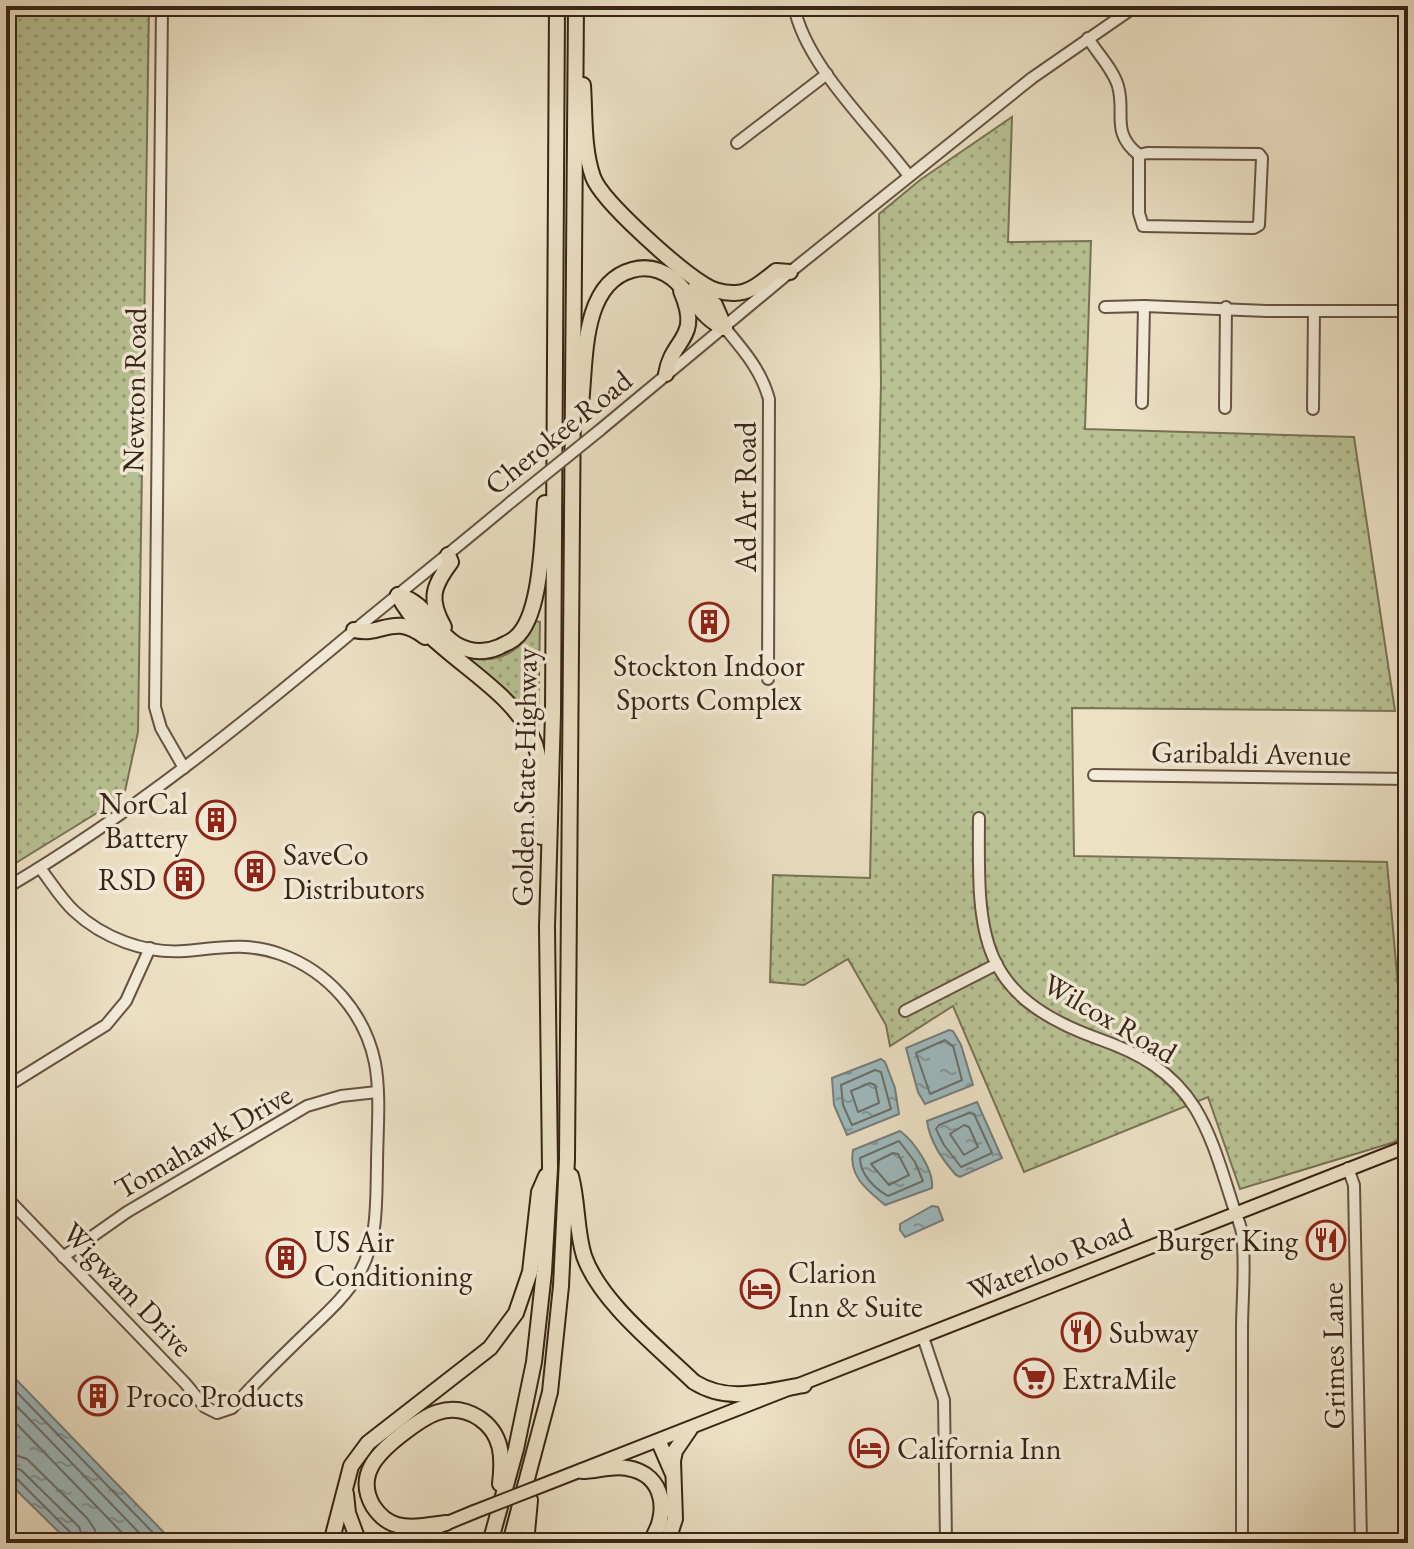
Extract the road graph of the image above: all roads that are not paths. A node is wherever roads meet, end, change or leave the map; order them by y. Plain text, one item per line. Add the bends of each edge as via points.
1 (162, 6) edge
2 (557, 6) edge
3 (576, 6) edge
4 (794, 6) edge
5 (1131, 7) edge
6 (1088, 38) junction
7 (827, 74) junction
8 (575, 76) junction
9 (737, 143) dead end
10 (1139, 155) junction
11 (909, 176) junction
12 (790, 272) junction
13 (684, 278) junction
14 (1144, 306) junction
15 (1105, 307) dead end
16 (1226, 307) junction
17 (1314, 311) junction
18 (1408, 311) edge
19 (725, 328) junction
20 (666, 374) junction
21 (1408, 387) edge
22 (1142, 403) dead end
23 (1408, 407) edge
24 (1225, 408) dead end
25 (1313, 409) dead end
26 (573, 429) junction
27 (553, 468) junction
28 (448, 555) junction
29 (398, 595) junction
30 (354, 630) junction
31 (442, 639) junction
32 (768, 679) dead end
33 (184, 768) junction
34 (1094, 775) dead end
35 (1408, 779) edge
36 (979, 818) dead end
37 (550, 851) junction
38 (40, 868) junction
39 (6, 888) edge
40 (150, 948) junction
41 (997, 964) junction
42 (905, 1011) dead end
43 (6, 1087) edge
44 (377, 1092) junction
45 (1408, 1146) edge
46 (567, 1159) junction
47 (550, 1168) junction
48 (1348, 1168) junction
49 (6, 1197) edge
50 (1236, 1214) junction
51 (63, 1257) junction
52 (923, 1337) junction
53 (804, 1385) junction
54 (690, 1429) junction
55 (659, 1442) junction
56 (535, 1455) junction
57 (582, 1471) junction
58 (675, 1479) junction
59 (345, 1490) junction
60 (446, 1523) junction
61 (495, 1525) junction
62 (331, 1543) edge
63 (359, 1543) edge
64 (399, 1543) edge
65 (490, 1543) edge
66 (510, 1543) edge
67 (526, 1543) edge
68 (649, 1543) edge
69 (667, 1543) edge
70 (946, 1543) edge
71 (1242, 1543) edge
72 (1361, 1543) edge

1 - 33 street, Newton Road via 155,707
2 - 27 highway, Golden State Highway
3 - 8 highway, Golden State Highway
4 - 7 street via 802,34
5 - 6 street, Cherokee Road
6 - 10 street via 1115,80 1123,138
6 - 11 street, Cherokee Road
7 - 9 street
7 - 11 street
8 - 13 highway via 583,85 589,158 603,197
8 - 26 highway, Golden State Highway
10 - 10 street via 1259,154 1259,225 1143,226
11 - 12 street, Cherokee Road
12 - 13 highway via 776,271 751,290 735,293
12 - 19 street, Cherokee Road
13 - 19 highway via 713,324
13 - 20 highway via 688,325 680,347 668,359
13 - 26 highway via 634,269 606,284 592,309 580,412
14 - 15 street
14 - 16 street
14 - 22 street
16 - 17 street
16 - 24 street
17 - 18 street
17 - 25 street
19 - 20 street, Cherokee Road
19 - 32 street, Ad Art Road via 754,364 769,399
20 - 28 street, Cherokee Road, bridge
21 - 23 street
26 - 46 highway, Golden State Highway
27 - 31 highway via 527,622 516,638 494,649 475,651
27 - 37 highway, Golden State Highway
28 - 29 street, Cherokee Road
28 - 31 highway via 451,562 434,593
29 - 30 street, Cherokee Road
29 - 31 highway via 414,599
30 - 31 highway via 368,633 402,626 430,641
30 - 33 street, Cherokee Road
31 - 37 highway via 527,727 537,754 541,838
33 - 38 street, Cherokee Road
34 - 35 street, Garibaldi Avenue
36 - 41 street, Wilcox Road via 981,923
37 - 47 highway, Golden State Highway
38 - 39 street, Cherokee Road
38 - 40 street via 72,910 94,927
40 - 43 street via 126,1001 106,1025
40 - 44 street via 257,948 313,970 357,1016 372,1049
41 - 42 street
41 - 50 street, Wilcox Road via 1042,1014 1137,1053 1178,1085 1201,1119
44 - 51 street, Tomahawk Drive via 307,1106 112,1221
44 - 51 street, Wigwam Drive via 376,1226 370,1252 342,1298 232,1408 217,1413 205,1407
45 - 48 main road, Waterloo Road
46 - 53 highway via 584,1256 593,1273 613,1302 694,1382 736,1397
46 - 56 highway, Golden State Highway via 556,1347
47 - 59 highway via 539,1192 530,1272 516,1313 490,1348 368,1443 351,1466
47 - 61 highway, Golden State Highway via 534,1362
48 - 50 main road, Waterloo Road
48 - 72 street, Grimes Lane via 1354,1185
49 - 51 street, Wigwam Drive
50 - 52 main road, Waterloo Road
50 - 71 street, Wilcox Road via 1242,1232
52 - 53 main road, Waterloo Road
52 - 70 street via 944,1400
53 - 54 main road, Waterloo Road
54 - 55 main road, Waterloo Road
54 - 58 highway via 675,1451
55 - 57 main road, Waterloo Road
55 - 58 highway
56 - 66 highway, Golden State Highway
56 - 67 highway
57 - 60 main road, Waterloo Road, bridge
57 - 68 highway via 631,1468 655,1485 663,1518
58 - 69 highway via 675,1519
59 - 62 highway
59 - 63 highway
60 - 61 highway via 411,1527 386,1521 371,1501 367,1481 371,1463 383,1449 424,1417 453,1409 482,1421 500,1444
60 - 64 main road, Waterloo Road
61 - 65 highway, Golden State Highway

